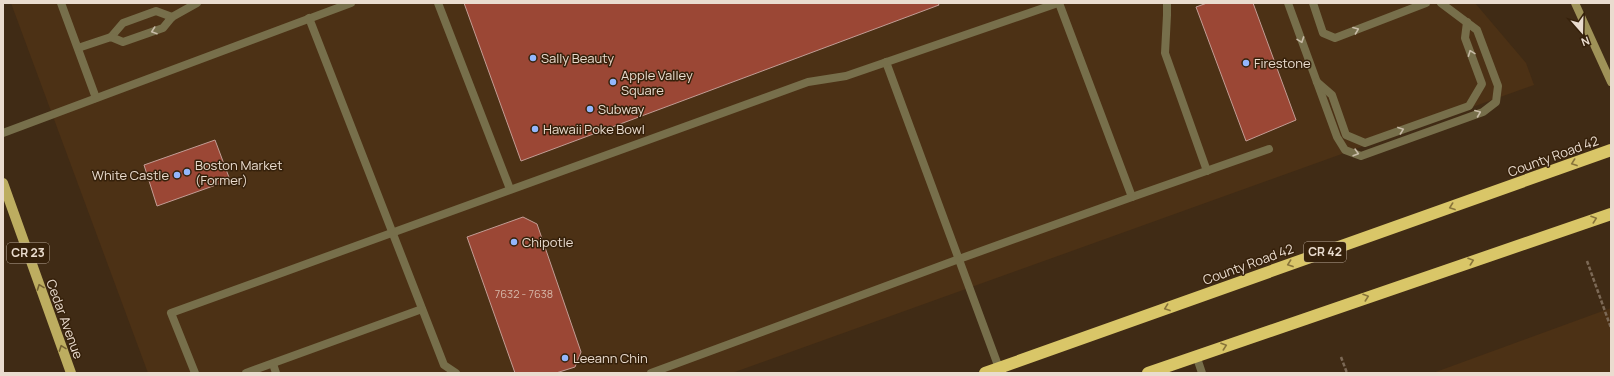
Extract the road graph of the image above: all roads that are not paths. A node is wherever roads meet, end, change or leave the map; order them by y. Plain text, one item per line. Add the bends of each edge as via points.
1 (61, 3) edge
2 (197, 3) edge
3 (351, 3) edge
4 (438, 3) edge
5 (1059, 3) edge
6 (1167, 3) edge
7 (1288, 3) edge
8 (1313, 3) edge
9 (1426, 3) edge
10 (1441, 3) edge
11 (1575, 3) edge
12 (172, 17) junction
13 (309, 18) junction
14 (1467, 22) junction
15 (111, 37) junction
16 (78, 48) junction
17 (886, 62) junction
18 (1317, 81) junction
19 (1611, 82) edge
20 (96, 98) junction
21 (3, 133) edge
22 (1269, 149) dead end
23 (1611, 150) edge
24 (1207, 171) junction
25 (3, 183) edge
26 (510, 189) junction
27 (1132, 197) junction
28 (1611, 214) edge
29 (392, 232) junction
30 (958, 259) junction
31 (422, 309) junction
32 (1196, 356) junction
33 (273, 364) junction
34 (999, 368) junction
35 (71, 373) edge
36 (195, 373) edge
37 (246, 373) edge
38 (276, 373) edge
39 (456, 373) edge
40 (651, 373) edge
41 (985, 373) edge
42 (1148, 373) edge
43 (1202, 373) edge

1 - 16 street
2 - 12 street
3 - 13 street
4 - 26 street
5 - 17 street
5 - 27 street
6 - 24 street via 1165,53
7 -> 18 street
8 -> 9 street via 1323,33 1335,38
10 - 14 street
11 - 19 street
12 -> 15 street via 163,28 130,40 123,42
12 - 15 street via 156,11 123,23
13 - 20 street
13 - 29 street
18 -> 14 street via 1332,95 1346,135 1365,143 1469,106 1482,84 1465,38
18 -> 14 street via 1337,136 1345,150 1361,156 1483,112 1496,102 1498,86 1477,30
15 - 16 street
16 - 20 street
17 - 26 street via 846,76 808,82
17 - 30 street
20 - 21 street
22 - 24 street
23 -> 34 highway, County Road 42 / CR 42
24 - 27 street
35 -> 25 main road, Cedar Avenue / CR 23
26 - 29 street
27 - 30 street
32 -> 28 highway
29 - 31 street
29 - 36 street via 171,313
30 - 34 street
30 - 40 street
31 - 33 street
31 - 39 street via 444,365
32 - 42 highway
32 - 43 street
33 - 37 street
33 - 38 street
34 - 41 highway, County Road 42 / CR 42

